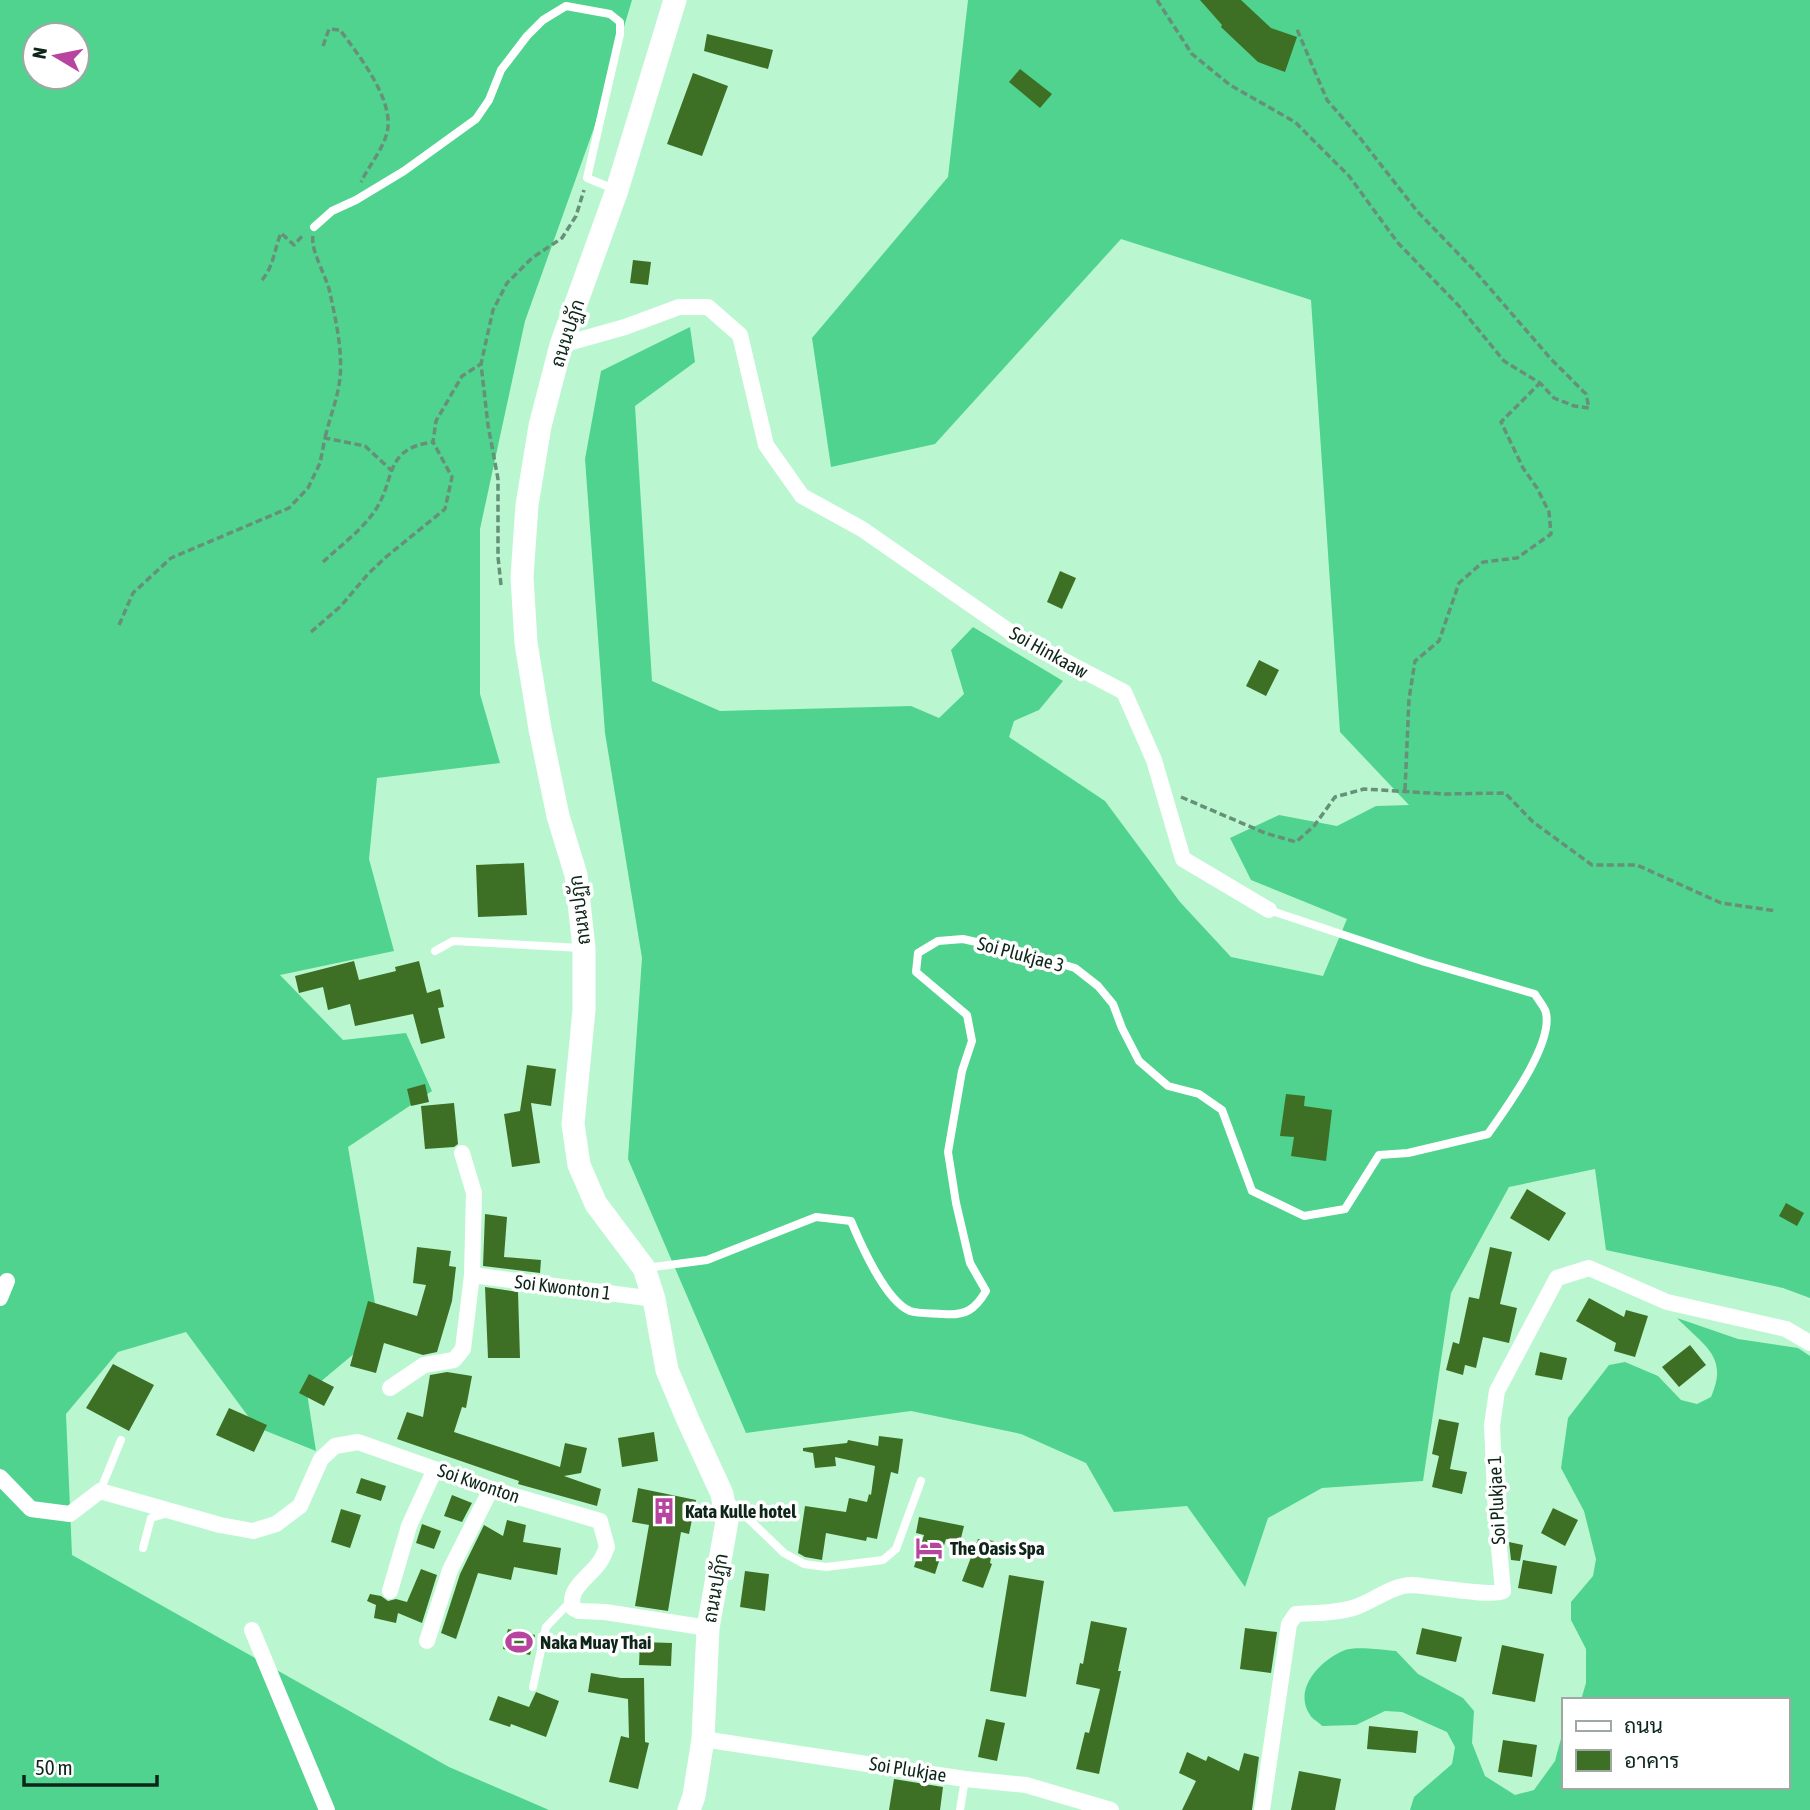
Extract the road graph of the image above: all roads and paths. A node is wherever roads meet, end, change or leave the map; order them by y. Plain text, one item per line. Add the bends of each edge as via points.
1 (676, 0) edge
2 (1157, 0) edge
3 (1296, 27) dead end
4 (323, 46) dead end
5 (587, 178) junction
6 (617, 190) junction
7 (352, 202) junction
8 (314, 228) junction
9 (262, 280) dead end
10 (561, 345) junction
11 (481, 364) junction
12 (1540, 383) junction
13 (325, 438) junction
14 (433, 442) junction
15 (392, 471) junction
16 (323, 562) dead end
17 (501, 593) dead end
18 (119, 625) dead end
19 (311, 632) dead end
20 (1163, 790) junction
21 (1405, 790) junction
22 (1269, 910) joint
23 (1776, 911) dead end
24 (584, 948) junction
25 (435, 951) dead end
26 (1546, 1013) joint
27 (462, 1153) dead end
28 (643, 1268) junction
29 (472, 1275) junction
30 (7, 1281) dead end
31 (0, 1298) edge
32 (654, 1299) junction
33 (1810, 1343) edge
34 (390, 1388) dead end
35 (121, 1440) dead end
36 (435, 1469) junction
37 (0, 1477) edge
38 (921, 1481) dead end
39 (491, 1489) junction
40 (100, 1491) junction
41 (722, 1494) junction
42 (174, 1511) junction
43 (142, 1548) dead end
44 (390, 1591) dead end
45 (571, 1601) junction
46 (708, 1628) junction
47 (252, 1630) dead end
48 (427, 1641) dead end
49 (533, 1687) dead end
50 (703, 1739) junction
51 (965, 1779) junction
52 (1089, 1807) edge
53 (327, 1810) edge
54 (689, 1810) edge
55 (960, 1810) edge
56 (1111, 1810) edge
57 (1262, 1810) edge

1 - 6 main road, ถนนปฏัก
2 - 12 path via 1192,54 1230,85 1295,122 1349,176 1398,243 1504,360
3 - 12 path via 1327,100 1417,211 1586,394 1589,408 1554,398
4 - 7 path via 330,29 340,30 376,82 386,108 388,128
5 - 6 lane
5 - 7 lane via 620,22 610,15 566,6 527,36 501,70 476,119 433,152
5 - 11 path via 576,216 562,238 532,258 507,283 493,310
6 - 10 main road, ถนนปฏัก
7 - 8 lane via 332,211
8 - 9 path via 294,245 281,233 272,268
8 - 13 path via 311,244 326,275 340,359 339,384
10 - 20 street, Soi Hinkaaw via 679,307 708,307 740,335 766,445 802,496 862,528 1013,634 1124,692
10 - 24 main road, ถนนปฏัก via 540,426 527,505 522,577 526,643 540,729 576,875
11 - 14 path via 461,376 436,421
11 - 17 path via 498,479
12 - 21 path via 1502,422 1549,512 1551,534 1517,558 1483,562 1459,583 1439,642 1415,661
13 - 15 path via 365,446
13 - 18 path via 308,488 289,508 171,558 133,593
14 - 15 path via 404,451
14 - 19 path via 452,477 445,509 386,557
15 - 16 path via 372,516
20 - 21 path via 1296,842 1335,797 1364,789
20 - 22 street, Soi Hinkaaw via 1183,859
21 - 23 path via 1505,793 1533,822 1592,865 1637,865 1721,903
22 - 26 lane, Soi Hinkaaw via 1535,994
24 - 25 lane via 453,941
24 - 28 main road, ถนนปฏัก via 584,1010 573,1124 579,1165 596,1204
26 - 28 lane, Soi Plukjae 3 via 1543,1043 1520,1088 1488,1133 1408,1153 1379,1155 1345,1209 1304,1216 1252,1191 1222,1110 1199,1094 1168,1086 1139,1061 1113,1004 1075,968 963,939 938,941 918,953 916,972 967,1015 972,1041 948,1152 970,1263 986,1291 978,1305 958,1315 910,1311 885,1288 850,1222 816,1217 707,1259
27 - 29 street via 474,1193
28 - 32 main road, ถนนปฏัก
29 - 32 street, Soi Kwonton 1
29 - 34 street via 463,1349 454,1360 424,1365
30 - 31 street
32 - 41 main road, ถนนปฏัก via 667,1370
33 - 57 street, Soi Plukjae 1 via 1786,1329 1667,1301 1589,1268 1558,1278 1497,1391 1492,1425 1503,1591 1482,1594 1407,1585 1356,1607 1296,1614 1289,1624
35 - 40 lane
36 - 39 street, Soi Kwonton
36 - 42 street, Soi Kwonton via 358,1442 335,1446 321,1459 300,1506 276,1524 253,1531
36 - 44 street via 409,1526
37 - 40 street via 31,1509 57,1513 70,1514
38 - 41 lane via 896,1549 883,1560 826,1567 804,1564 784,1553
39 - 45 street, Soi Kwonton via 600,1521 607,1547
39 - 48 street via 450,1570
40 - 42 street
41 - 46 main road, ถนนปฏัก via 727,1521
42 - 43 lane via 151,1518
45 - 46 street via 579,1611
45 - 49 lane via 546,1627
46 - 50 main road, ถนนปฏัก
47 - 53 street
50 - 51 street, Soi Plukjae
50 - 54 main road, ถนนปฏัก
51 - 52 street, Soi Plukjae via 1026,1785
51 - 55 lane
52 - 56 street, Soi Plukjae

